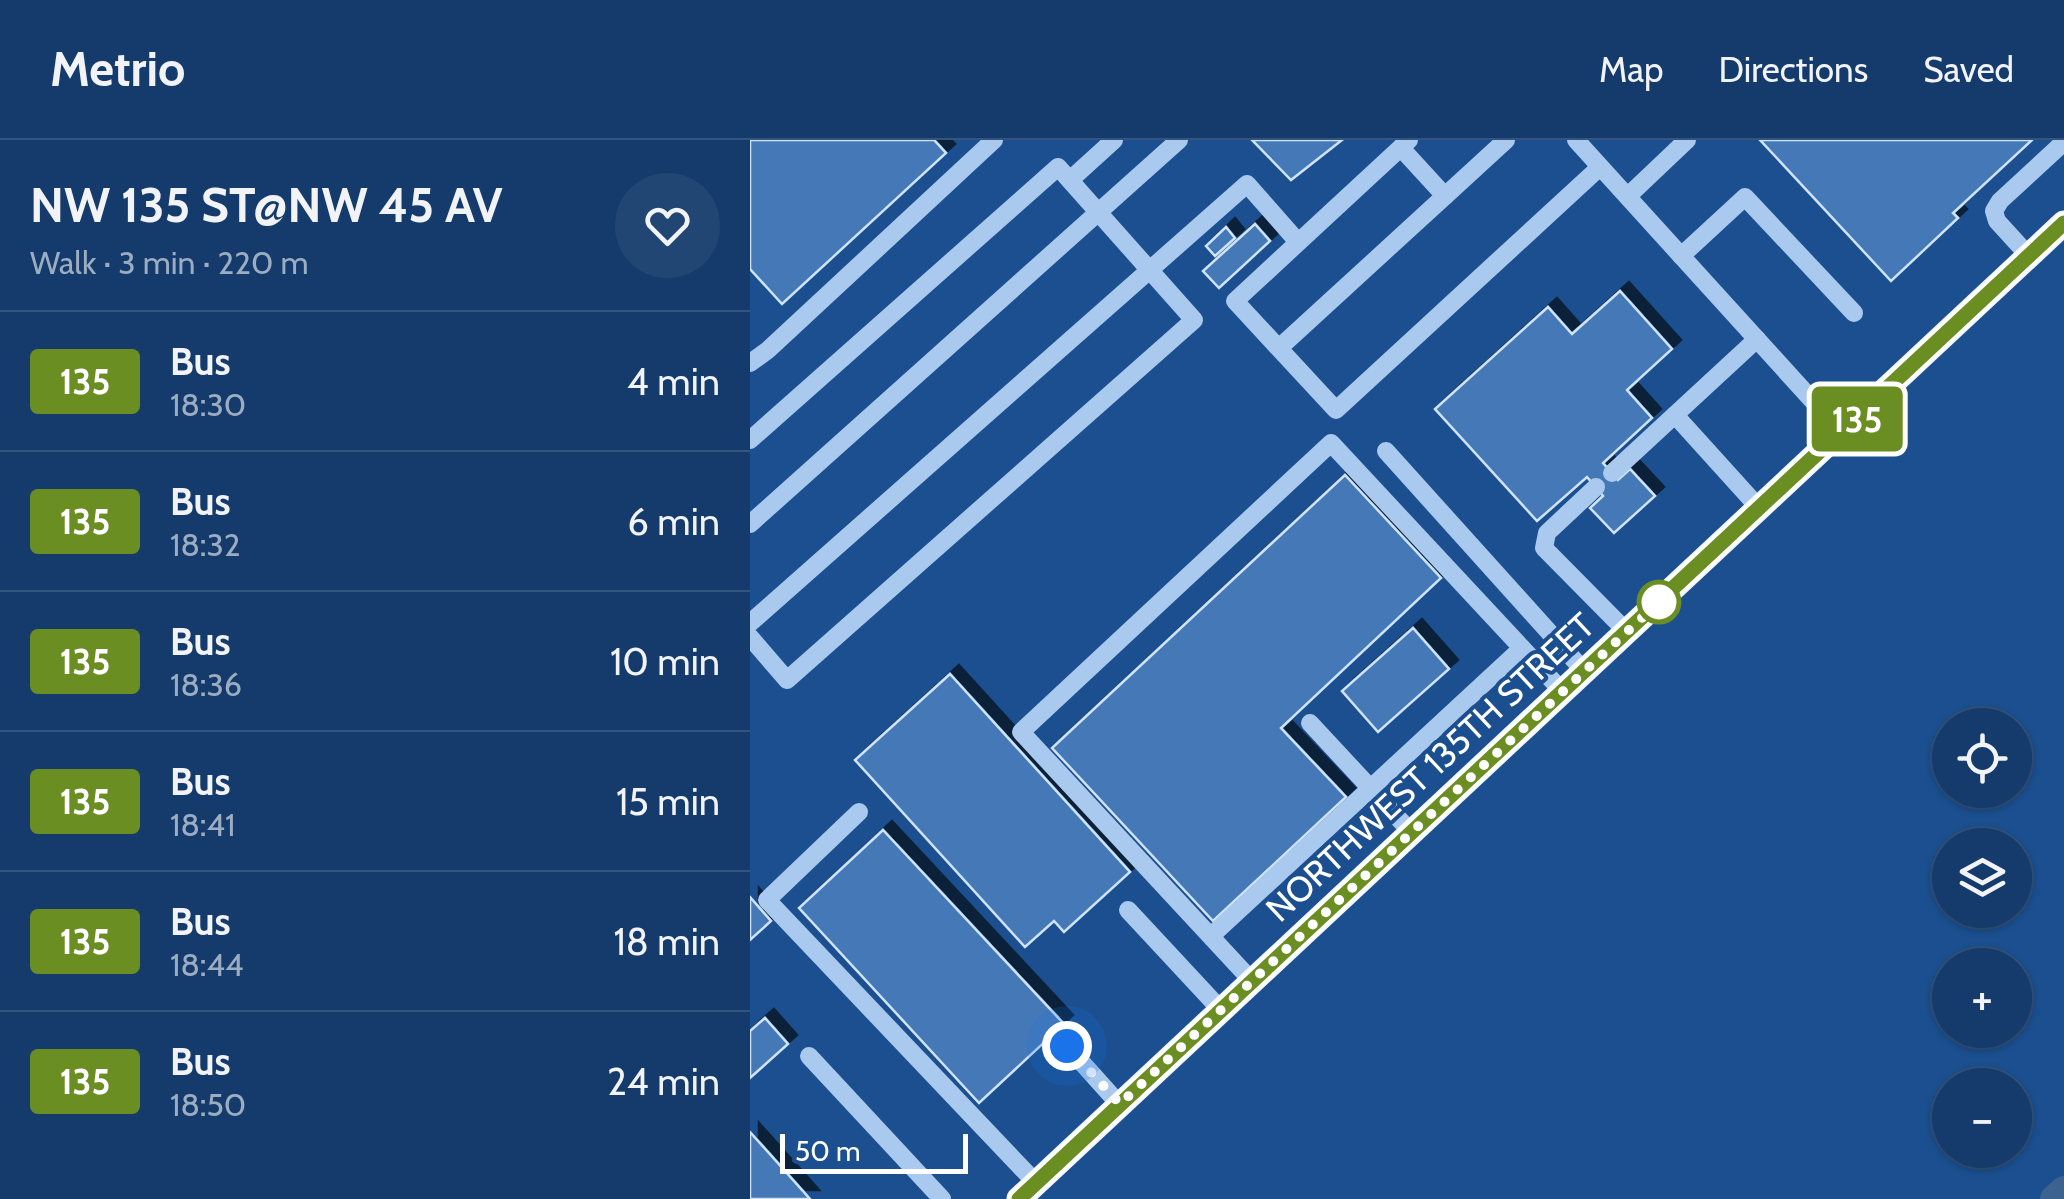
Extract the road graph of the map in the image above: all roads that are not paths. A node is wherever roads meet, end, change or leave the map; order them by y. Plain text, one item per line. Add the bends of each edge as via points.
1 (994, 140) edge
2 (1114, 140) edge
3 (1179, 140) edge
4 (1506, 140) edge
5 (1576, 140) edge
6 (1687, 140) edge
7 (2064, 142) edge
8 (1405, 144) edge
9 (1600, 166) junction
10 (1070, 180) junction
11 (1445, 196) junction
12 (1628, 196) junction
13 (1098, 213) junction
14 (2064, 223) edge
15 (1298, 242) junction
16 (1681, 256) junction
17 (2029, 256) junction
18 (1149, 270) junction
19 (1854, 313) dead end
20 (1757, 339) junction
21 (1279, 348) junction
22 (750, 363) edge
23 (1675, 415) junction
24 (1842, 434) junction
25 (750, 440) edge
26 (1386, 451) dead end
27 (1612, 473) dead end
28 (1596, 487) dead end
29 (1760, 509) junction
30 (750, 524) edge
31 (750, 623) edge
32 (1627, 632) junction
33 (750, 638) edge
34 (1522, 648) junction
35 (1585, 672) junction
36 (1562, 692) junction
37 (1310, 723) dead end
38 (1371, 788) junction
39 (860, 812) dead end
40 (1412, 833) junction
41 (1128, 910) dead end
42 (1211, 936) junction
43 (1252, 981) junction
44 (1221, 1010) junction
45 (1067, 1046) dead end
46 (809, 1056) dead end
47 (1120, 1104) junction
48 (1028, 1191) edge
49 (942, 1199) edge

1 - 22 street
2 - 10 street
3 - 13 street
4 - 11 street
5 - 9 street
6 - 12 street
7 - 17 street via 1994,211
8 - 11 street
8 - 15 street
9 - 12 street
9 - 21 street via 1336,410
10 - 13 street
10 - 25 street via 1058,167
11 - 21 street
12 - 16 street
13 - 18 street
13 - 30 street
14 - 17 main road, NORTHWEST 135TH STREET
15 - 18 street via 1247,184
15 - 21 street via 1235,301
16 - 19 street via 1745,197
16 - 20 street
17 - 24 main road, NORTHWEST 135TH STREET
18 - 31 street
18 - 33 street via 1194,320 788,680
20 - 23 street
20 - 24 street
23 - 27 street
23 - 29 street
24 - 29 main road, NORTHWEST 135TH STREET
26 - 35 street
28 - 32 street via 1547,533 1544,548
29 - 32 main road, NORTHWEST 135TH STREET
32 - 35 main road, NORTHWEST 135TH STREET
34 - 36 street
34 - 38 street
34 - 42 street via 1332,444 1317,456 1021,732
35 - 36 main road, NORTHWEST 135TH STREET
36 - 40 main road, NORTHWEST 135TH STREET
37 - 38 street
38 - 40 street
38 - 42 street
39 - 48 street via 766,900
40 - 43 main road, NORTHWEST 135TH STREET
41 - 44 street
42 - 43 street
43 - 44 main road, NORTHWEST 135TH STREET
44 - 47 main road, NORTHWEST 135TH STREET
45 - 47 street
46 - 49 street
47 - 48 main road, NORTHWEST 135TH STREET

